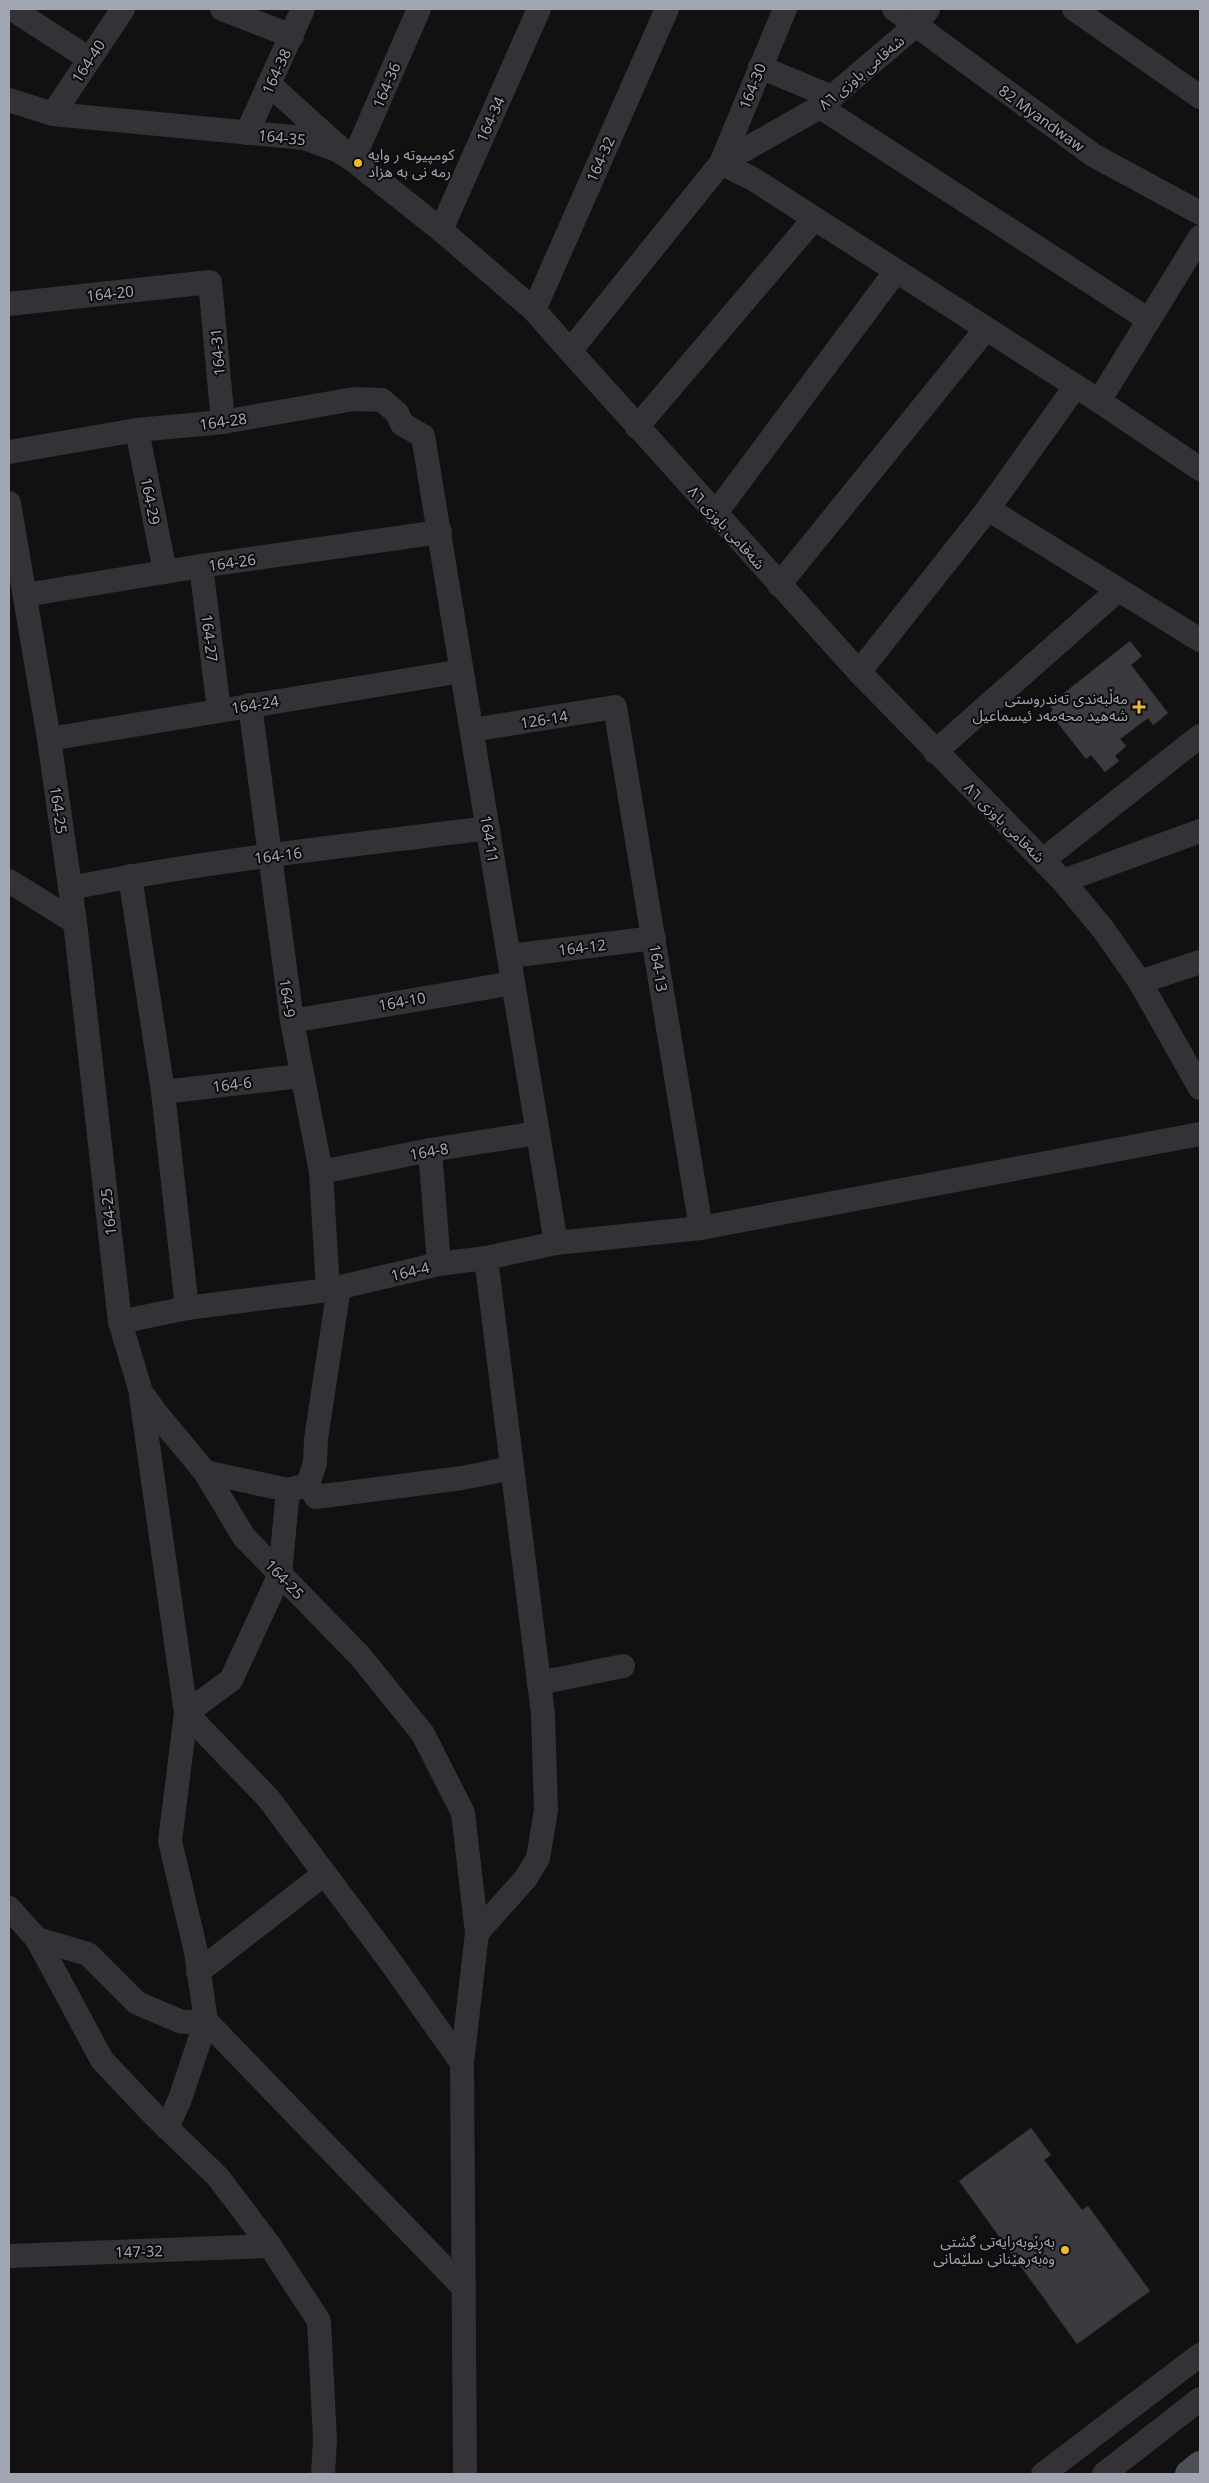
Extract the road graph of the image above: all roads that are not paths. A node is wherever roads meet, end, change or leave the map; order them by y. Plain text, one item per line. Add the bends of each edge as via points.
1 (12, 9) edge
2 (123, 9) edge
3 (222, 9) edge
4 (303, 9) edge
5 (419, 9) edge
6 (539, 9) edge
7 (667, 9) edge
8 (784, 9) edge
9 (894, 9) edge
10 (1074, 9) edge
11 (922, 17) edge
12 (292, 36) junction
13 (88, 58) junction
14 (760, 67) junction
15 (270, 84) junction
16 (1200, 96) edge
17 (9, 100) edge
18 (826, 102) junction
19 (54, 114) junction
20 (247, 133) junction
21 (353, 160) junction
22 (720, 163) junction
23 (1200, 213) edge
24 (814, 218) junction
25 (441, 230) junction
26 (1200, 237) edge
27 (896, 271) junction
28 (210, 282) joint
29 (9, 304) edge
30 (534, 310) junction
31 (1149, 320) junction
32 (986, 329) junction
33 (570, 351) junction
34 (1075, 387) junction
35 (1099, 401) junction
36 (223, 422) junction
37 (637, 427) junction
38 (136, 430) junction
39 (423, 436) joint
40 (9, 452) edge
41 (1197, 462) edge
42 (9, 503) edge
43 (988, 509) junction
44 (715, 514) junction
45 (440, 532) junction
46 (12, 538) edge
47 (201, 566) junction
48 (165, 572) junction
49 (779, 585) junction
50 (1117, 590) junction
51 (25, 595) junction
52 (1200, 640) edge
53 (462, 671) junction
54 (860, 672) junction
55 (250, 704) junction
56 (615, 708) joint
57 (220, 710) junction
58 (472, 730) junction
59 (1200, 736) edge
60 (49, 739) junction
61 (935, 752) junction
62 (488, 828) junction
63 (1200, 831) edge
64 (269, 856) junction
65 (1043, 860) junction
66 (130, 876) junction
67 (9, 881) edge
68 (1063, 881) junction
69 (70, 888) junction
70 (75, 922) junction
71 (654, 938) junction
72 (510, 956) junction
73 (1200, 962) edge
74 (1140, 982) junction
75 (513, 983) junction
76 (292, 1021) junction
77 (301, 1076) junction
78 (1199, 1084) edge
79 (163, 1092) junction
80 (538, 1133) junction
81 (1200, 1134) edge
82 (430, 1150) junction
83 (321, 1172) junction
84 (702, 1228) junction
85 (556, 1243) junction
86 (486, 1258) junction
87 (439, 1264) junction
88 (334, 1289) junction
89 (187, 1308) junction
90 (120, 1322) junction
91 (141, 1392) junction
92 (512, 1468) junction
93 (205, 1472) junction
94 (298, 1487) junction
95 (280, 1574) junction
96 (623, 1666) dead end
97 (539, 1683) junction
98 (186, 1713) junction
99 (324, 1874) junction
100 (9, 1908) edge
101 (477, 1933) junction
102 (37, 1939) junction
103 (198, 1972) junction
104 (206, 2021) junction
105 (462, 2063) junction
106 (168, 2128) junction
107 (270, 2246) junction
108 (9, 2256) edge
109 (464, 2288) junction
110 (1200, 2355) edge
111 (1200, 2399) edge
112 (1200, 2465) edge
113 (323, 2474) edge
114 (466, 2474) edge
115 (1043, 2474) edge
116 (1104, 2474) edge
117 (1189, 2474) edge

1 - 13 street
2 - 13 street, 164-40
3 - 12 street
4 - 12 street, 164-38
5 - 21 street, 164-36
6 - 25 street, 164-34
7 - 30 street, 164-32
8 - 14 street, 164-30
9 - 11 street, 82 Myandwaw
10 - 16 street
11 - 18 street, شەقامی باوزی ٨٦
11 - 23 street, 82 Myandwaw via 1093,155
12 - 15 street, 164-38
13 - 19 street, 164-40
14 - 18 street
14 - 22 street, 164-30
15 - 20 street, 164-38
15 - 21 street
17 - 19 street, 164-35
18 - 22 street, شەقامی باوزی ٨٦
18 - 31 street
19 - 20 street, 164-35
20 - 21 street, 164-35 via 304,138 337,150
21 - 25 street, 164-35
22 - 24 street via 753,179
22 - 33 street, شەقامی باوزی ٨٦
24 - 27 street
24 - 37 street
25 - 30 street, 164-35
26 - 31 street
27 - 32 street
27 - 44 street
28 - 29 street, 164-20
28 - 36 street, 164-31
30 - 33 street, 164-35
31 - 35 street
32 - 34 street
32 - 49 street
33 - 37 street, شەقامی باوزی ٨٦
34 - 35 street
34 - 43 street
35 - 41 street
36 - 38 street, 164-28
36 - 39 street, 164-28 via 371,398 382,400 402,424
37 - 44 street, شەقامی باوزی ٨٦
38 - 40 street, 164-28
38 - 48 street, 164-29
39 - 45 street, 164-11
42 - 46 street, 164-25
43 - 50 street
43 - 54 street
44 - 49 street, شەقامی باوزی ٨٦
45 - 47 street, 164-26
45 - 53 street, 164-11
46 - 51 street, 164-25
47 - 48 street, 164-26
47 - 57 street, 164-27
48 - 51 street, 164-26
49 - 54 street, شەقامی باوزی ٨٦
50 - 52 street
50 - 61 street
51 - 60 street, 164-25
53 - 55 street, 164-24
53 - 58 street, 164-11
54 - 61 street, شەقامی باوزی ٨٦
55 - 57 street, 164-24
55 - 64 street, 164-9
56 - 58 street, 126-14
56 - 71 street, 164-13
57 - 60 street, 164-24
58 - 62 street, 164-11
59 - 65 street
60 - 69 street, 164-25
61 - 65 street, شەقامی باوزی ٨٦
62 - 64 street, 164-16
62 - 72 street, 164-11
63 - 68 street
64 - 66 street, 164-16
64 - 76 street, 164-9
65 - 68 street, شەقامی باوزی ٨٦
66 - 69 street, 164-16
66 - 79 street
67 - 70 street
68 - 74 street, شەقامی باوزی ٨٦ via 1103,929
69 - 70 street, 164-25
70 - 90 street, 164-25
71 - 72 street, 164-12
71 - 84 street, 164-13
72 - 75 street, 164-11
73 - 74 street
74 - 78 street, شەقامی باوزی ٨٦
75 - 76 street, 164-10
75 - 80 street, 164-11
76 - 77 street, 164-9
77 - 79 street, 164-6
77 - 83 street, 164-9
79 - 89 street
80 - 82 street, 164-8
80 - 85 street, 164-11
81 - 84 street, 164-4
82 - 83 street, 164-8
82 - 87 street
83 - 88 street, 164-9
84 - 85 street, 164-4
85 - 86 street, 164-4
86 - 87 street, 164-4
86 - 92 street
87 - 88 street, 164-4
88 - 89 street, 164-4
88 - 94 street, 164-9 via 315,1463
89 - 90 street, 164-4
90 - 91 street, 164-25
91 - 93 street, 164-25
91 - 98 street
92 - 94 street via 462,1478 316,1497
92 - 97 street
93 - 94 street
93 - 95 street, 164-25 via 244,1537
94 - 95 street, 164-9
95 - 98 street, 164-9 via 231,1680
95 - 101 street, 164-25 via 360,1656 422,1734 463,1813
96 - 97 street
97 - 101 street via 546,1778 543,1837 538,1858 526,1878
98 - 99 street via 268,1798
98 - 103 street via 170,1841
99 - 103 street
99 - 105 street
100 - 102 street
101 - 105 street
102 - 104 street via 88,1954 137,2002 182,2022
102 - 106 street via 102,2060
103 - 104 street
104 - 106 street
104 - 109 street
105 - 109 street
106 - 107 street via 218,2177
107 - 108 street, 147-32
107 - 113 street via 320,2321 325,2440
109 - 114 street
110 - 115 street
111 - 116 street
112 - 117 main road

